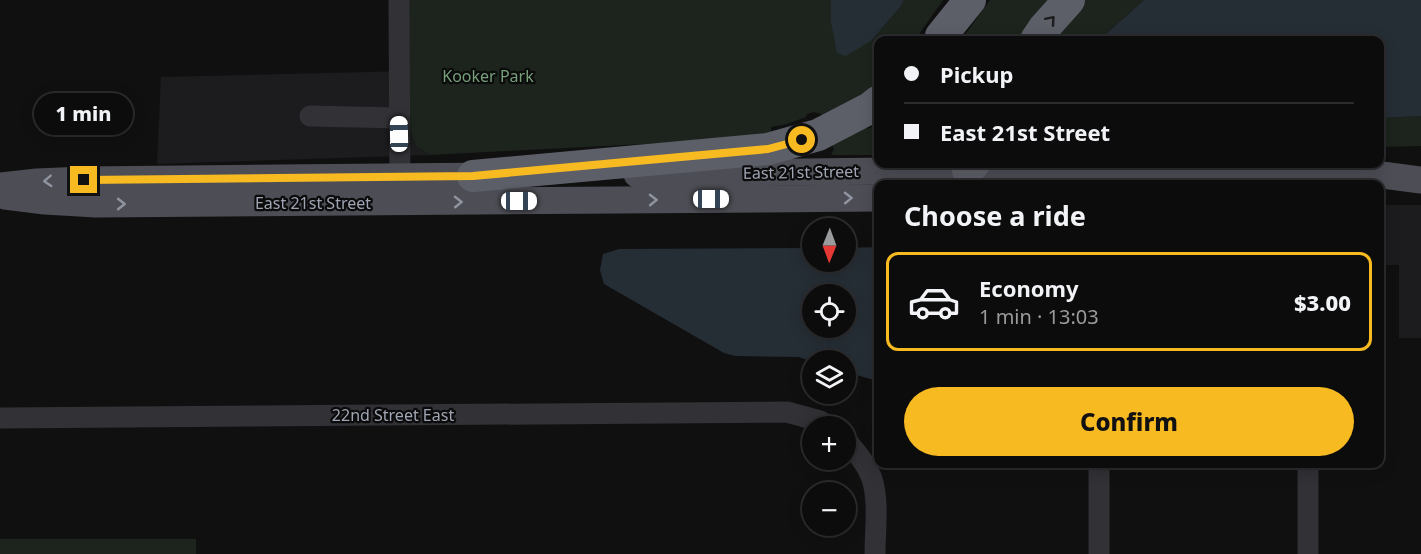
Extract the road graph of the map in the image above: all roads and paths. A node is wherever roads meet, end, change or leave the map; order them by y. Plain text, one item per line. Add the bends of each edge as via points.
1 (399, 0) edge
2 (957, 0) edge
3 (970, 0) edge
4 (1069, 0) edge
5 (940, 36) edge
6 (941, 36) edge
7 (1039, 36) edge
8 (874, 105) edge
9 (310, 116) dead end
10 (399, 118) junction
11 (962, 173) edge
12 (1306, 175) edge
13 (473, 176) junction
14 (1421, 180) edge
15 (0, 186) edge
16 (1384, 186) edge
17 (400, 189) junction
18 (0, 195) edge
19 (874, 198) edge
20 (802, 416) edge
21 (0, 418) edge
22 (856, 452) edge
23 (1099, 468) edge
24 (1308, 468) edge
25 (875, 554) edge
26 (1099, 554) edge
27 (1308, 554) edge

1 - 10 street
2 - 5 highway
3 - 6 highway
7 -> 4 highway
8 - 13 highway via 818,135 768,149
9 - 10 street
10 - 17 street
11 - 12 main road, East 21st Street
11 - 13 main road, East 21st Street
12 - 14 main road, East 21st Street via 1337,169
13 - 17 main road, East 21st Street
14 - 16 main road, East 21st Street
17 -> 15 main road, East 21st Street via 84,180
18 -> 17 main road, East 21st Street via 96,204
17 -> 19 main road, East 21st Street
20 - 21 street, 22nd Street East via 787,412
22 - 25 street via 872,479
23 - 26 street
24 - 27 street

